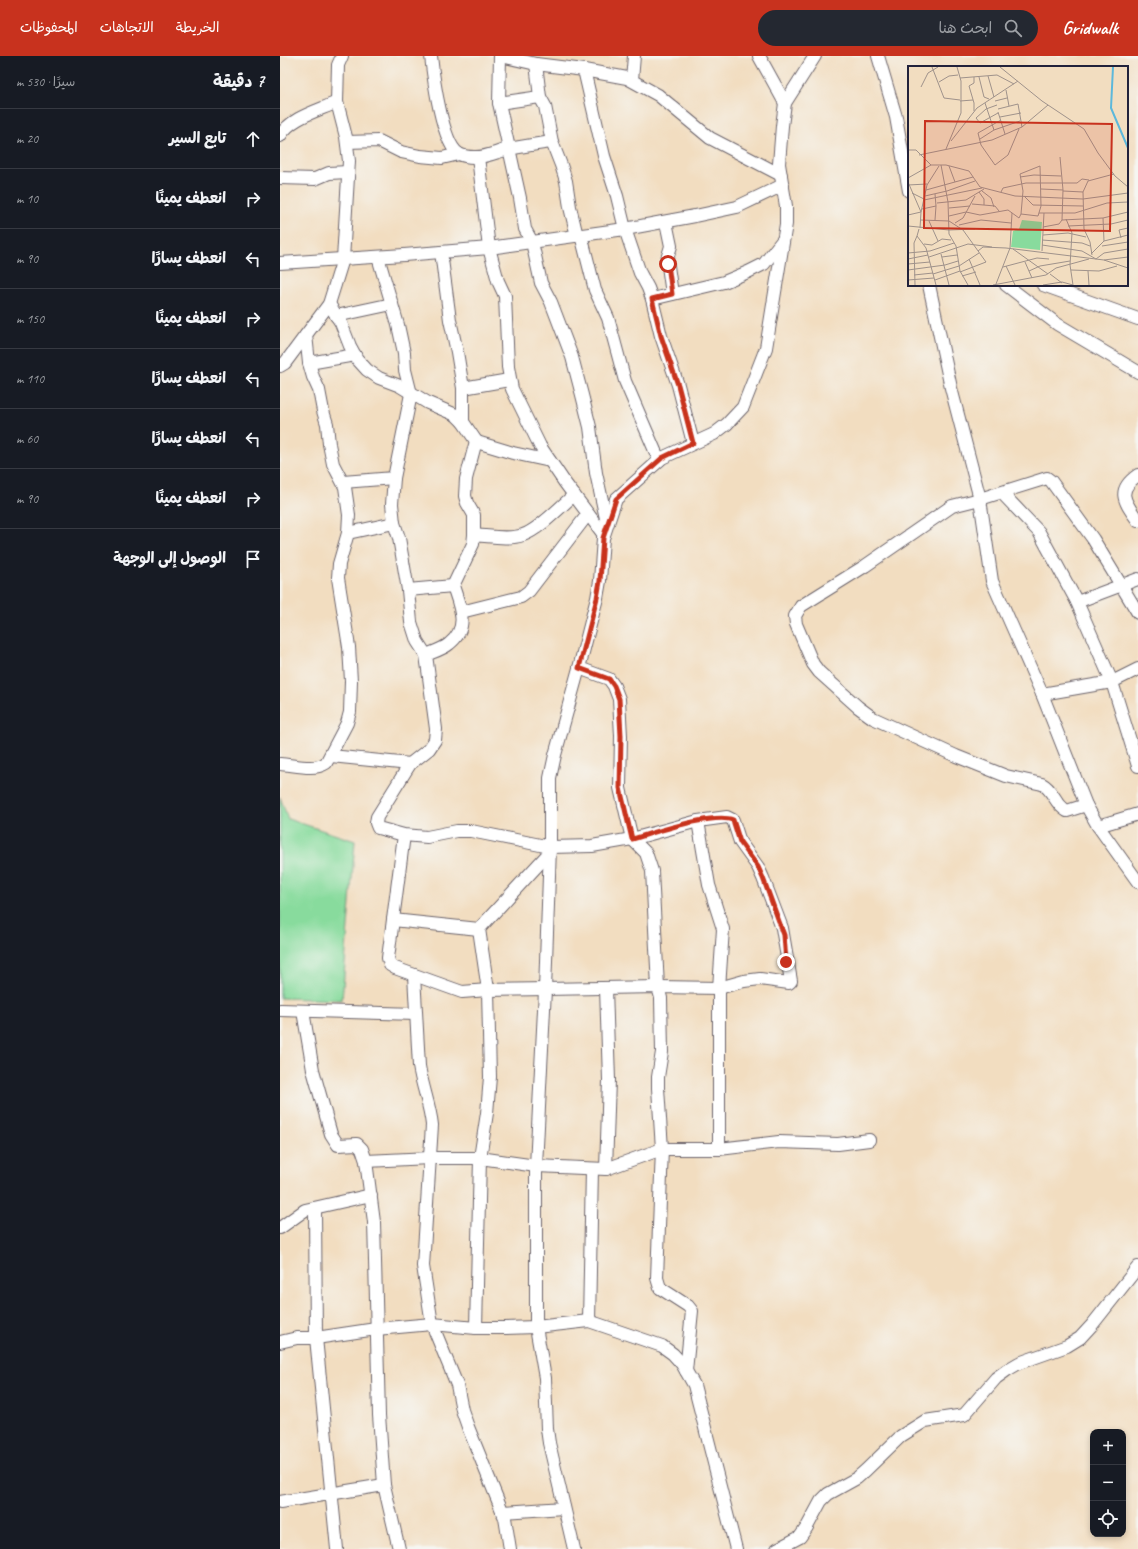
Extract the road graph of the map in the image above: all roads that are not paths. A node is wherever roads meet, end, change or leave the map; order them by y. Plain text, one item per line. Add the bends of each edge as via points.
1 (342, 56) edge
2 (431, 56) edge
3 (634, 56) edge
4 (759, 56) edge
5 (815, 56) edge
6 (878, 56) edge
7 (507, 57) edge
8 (536, 64) junction
9 (584, 70) junction
10 (632, 80) junction
11 (540, 97) junction
12 (337, 102) junction
13 (499, 103) junction
14 (785, 103) junction
15 (280, 136) edge
16 (347, 142) junction
17 (552, 142) junction
18 (509, 149) junction
19 (459, 154) junction
20 (478, 157) junction
21 (348, 172) junction
22 (280, 178) edge
23 (782, 180) junction
24 (908, 185) edge
25 (666, 222) junction
26 (625, 229) junction
27 (579, 236) junction
28 (782, 240) junction
29 (532, 242) junction
30 (489, 248) junction
31 (441, 252) junction
32 (378, 257) junction
33 (343, 259) junction
34 (280, 263) edge
35 (929, 286) edge
36 (1007, 286) edge
37 (1047, 286) edge
38 (672, 294) junction
39 (652, 299) junction
40 (328, 304) junction
41 (392, 304) junction
42 (336, 316) junction
43 (1138, 319) edge
44 (306, 335) junction
45 (355, 355) junction
46 (310, 363) junction
47 (280, 366) edge
48 (1138, 372) edge
49 (509, 380) junction
50 (463, 388) junction
51 (411, 394) junction
52 (464, 422) junction
53 (476, 441) junction
54 (693, 443) junction
55 (659, 460) junction
56 (550, 461) junction
57 (1138, 475) edge
58 (394, 478) junction
59 (342, 482) junction
60 (1002, 493) junction
61 (574, 495) junction
62 (980, 499) junction
63 (588, 514) junction
64 (1138, 521) edge
65 (394, 523) junction
66 (607, 523) junction
67 (348, 533) junction
68 (474, 535) junction
69 (604, 535) junction
70 (1138, 579) edge
71 (1121, 585) junction
72 (454, 586) junction
73 (408, 590) junction
74 (1076, 602) junction
75 (461, 612) junction
76 (1138, 614) edge
77 (426, 655) junction
78 (579, 668) junction
79 (1138, 669) edge
80 (1112, 682) junction
81 (1042, 694) junction
82 (331, 756) junction
83 (280, 764) edge
84 (410, 764) junction
85 (1138, 766) edge
86 (1086, 805) junction
87 (1138, 814) edge
88 (698, 821) junction
89 (1098, 826) junction
90 (404, 835) junction
91 (632, 839) junction
92 (550, 850) junction
93 (1138, 882) edge
94 (393, 920) junction
95 (479, 929) junction
96 (414, 975) junction
97 (658, 987) junction
98 (606, 988) junction
99 (719, 988) junction
100 (488, 990) junction
101 (545, 990) junction
102 (280, 1010) edge
103 (303, 1010) junction
104 (416, 1014) junction
105 (869, 1140) dead end
106 (662, 1149) junction
107 (719, 1149) junction
108 (430, 1158) junction
109 (480, 1158) junction
110 (366, 1161) junction
111 (536, 1166) junction
112 (606, 1168) junction
113 (592, 1169) junction
114 (370, 1195) junction
115 (315, 1208) junction
116 (280, 1228) edge
117 (1138, 1268) edge
118 (590, 1321) junction
119 (432, 1324) junction
120 (536, 1327) junction
121 (476, 1328) junction
122 (376, 1329) junction
123 (316, 1338) junction
124 (280, 1342) edge
125 (686, 1371) junction
126 (384, 1485) junction
127 (331, 1494) junction
128 (280, 1502) edge
129 (564, 1508) junction
130 (502, 1512) junction
131 (337, 1549) edge
132 (399, 1549) edge
133 (510, 1549) edge
134 (574, 1549) edge
135 (736, 1549) edge
136 (777, 1549) edge

1 - 12 street via 338,66
2 - 19 street via 433,79 442,118 452,146
3 - 10 street
4 - 14 street
5 - 14 street
6 - 24 street via 896,117
7 - 8 street
7 - 13 street
8 - 9 street
8 - 11 street
9 - 10 street
9 - 26 street via 604,156
10 - 23 street via 658,95 710,138
11 - 13 street
11 - 17 street
12 - 15 street via 295,121 287,126
12 - 16 street
13 - 18 street
14 - 23 street via 779,156
16 - 19 street via 379,141 401,152 420,156 442,158
16 - 21 street
17 - 18 street
17 - 27 street via 566,181
18 - 20 street
18 - 29 street via 525,229
19 - 20 street
20 - 30 street
21 - 22 street via 329,173 315,179
21 - 33 street
23 - 25 street via 737,207
23 - 28 street via 786,206 786,224
25 - 26 street
25 - 38 street via 672,246 667,259
26 - 27 street
26 - 39 street via 640,274
27 - 29 street
27 - 55 street via 595,290 608,318 625,381
28 - 38 street via 764,264 724,282
28 - 54 street via 766,348 743,407 714,434
29 - 30 street
29 - 66 street via 541,283 572,357 590,427 596,473
30 - 31 street
30 - 49 street via 505,296
31 - 32 street
31 - 50 street
32 - 33 street
32 - 41 street
33 - 34 street
33 - 40 street
35 - 62 street via 951,388
36 - 48 street via 1057,324
37 - 43 street
38 - 39 street
39 - 54 street via 659,331 678,385
40 - 42 street
40 - 44 street
41 - 42 street
41 - 51 street
42 - 45 street
44 - 46 street
44 - 47 street
45 - 46 street
45 - 51 street via 367,370
46 - 59 street via 313,377 320,390 333,464
49 - 50 street
49 - 56 street via 540,446
50 - 52 street
51 - 52 street
51 - 58 street
52 - 53 street
53 - 56 street via 495,449
53 - 68 street via 466,480 465,496 474,515
54 - 55 street
55 - 66 street via 616,499
56 - 61 street
57 - 64 street via 1128,482 1124,494 1126,503
58 - 59 street
58 - 65 street
59 - 67 street via 348,501
60 - 62 street
60 - 71 street via 1042,479 1047,478 1051,481
60 - 74 street via 1039,532
61 - 63 street
61 - 68 street via 533,531 522,536
62 - 81 street via 992,581
62 - 86 street via 952,506 801,606 795,616 796,624 819,672 873,718 1006,776 1047,786 1060,808 1067,811
63 - 69 street
63 - 75 street via 529,591 521,597
65 - 67 street
65 - 73 street
66 - 69 street
67 - 82 street via 339,564 338,578 351,681 350,712
68 - 72 street via 473,544
69 - 78 street via 597,598
70 - 71 street
71 - 74 street
71 - 76 street
72 - 73 street
72 - 75 street
73 - 77 street via 411,622 417,641
74 - 80 street
75 - 77 street via 462,622 457,634 448,644
77 - 84 street via 436,729 435,740
78 - 91 street via 609,679 619,699 620,788
78 - 92 street via 550,778
79 - 80 street
80 - 81 street
80 - 85 street
81 - 86 street
82 - 83 street via 320,767
82 - 84 street
84 - 90 street via 377,817 376,823 378,828
86 - 89 street
87 - 89 street
88 - 91 street
88 - 99 street via 709,885 723,929
88 - 99 street via 727,817 733,820 740,842 763,878 782,928 790,981 786,983 752,980
89 - 93 street
90 - 92 street via 426,837 471,831
90 - 94 street
91 - 92 street
91 - 97 street via 646,853 652,871
92 - 95 street
92 - 101 street
94 - 95 street
94 - 96 street via 388,958 390,965
95 - 100 street
96 - 100 street via 462,992
96 - 104 street
97 - 98 street
97 - 99 street
97 - 106 street via 661,998 662,1052 658,1088
98 - 101 street
98 - 112 street via 609,1080
99 - 107 street
100 - 101 street
100 - 109 street via 489,1093
101 - 111 street
102 - 103 street
103 - 104 street
103 - 110 street via 313,1070 331,1134 338,1145 357,1144 362,1149
104 - 108 street via 421,1081 431,1111
105 - 107 street via 838,1144 779,1142
106 - 107 street
106 - 112 street
106 - 125 street via 657,1278 660,1288 692,1311
108 - 109 street
108 - 110 street
108 - 119 street via 422,1266
109 - 111 street
109 - 121 street
110 - 114 street
111 - 113 street
111 - 120 street
112 - 113 street
113 - 118 street
114 - 115 street
114 - 122 street via 374,1222
115 - 116 street via 305,1210
115 - 123 street
117 - 136 street via 1080,1338 1067,1346 1019,1363 1007,1370 996,1378 964,1415 925,1421 901,1436 862,1474 828,1494 821,1501 800,1537
118 - 120 street
118 - 125 street via 662,1346 673,1354
119 - 121 street
119 - 122 street
119 - 130 street via 457,1385 464,1416
120 - 121 street
120 - 129 street via 545,1378 547,1429
122 - 123 street
122 - 126 street
123 - 124 street via 297,1338
123 - 127 street
125 - 135 street via 699,1402
126 - 127 street
126 - 132 street
127 - 128 street
127 - 131 street
129 - 130 street
129 - 134 street
130 - 133 street

